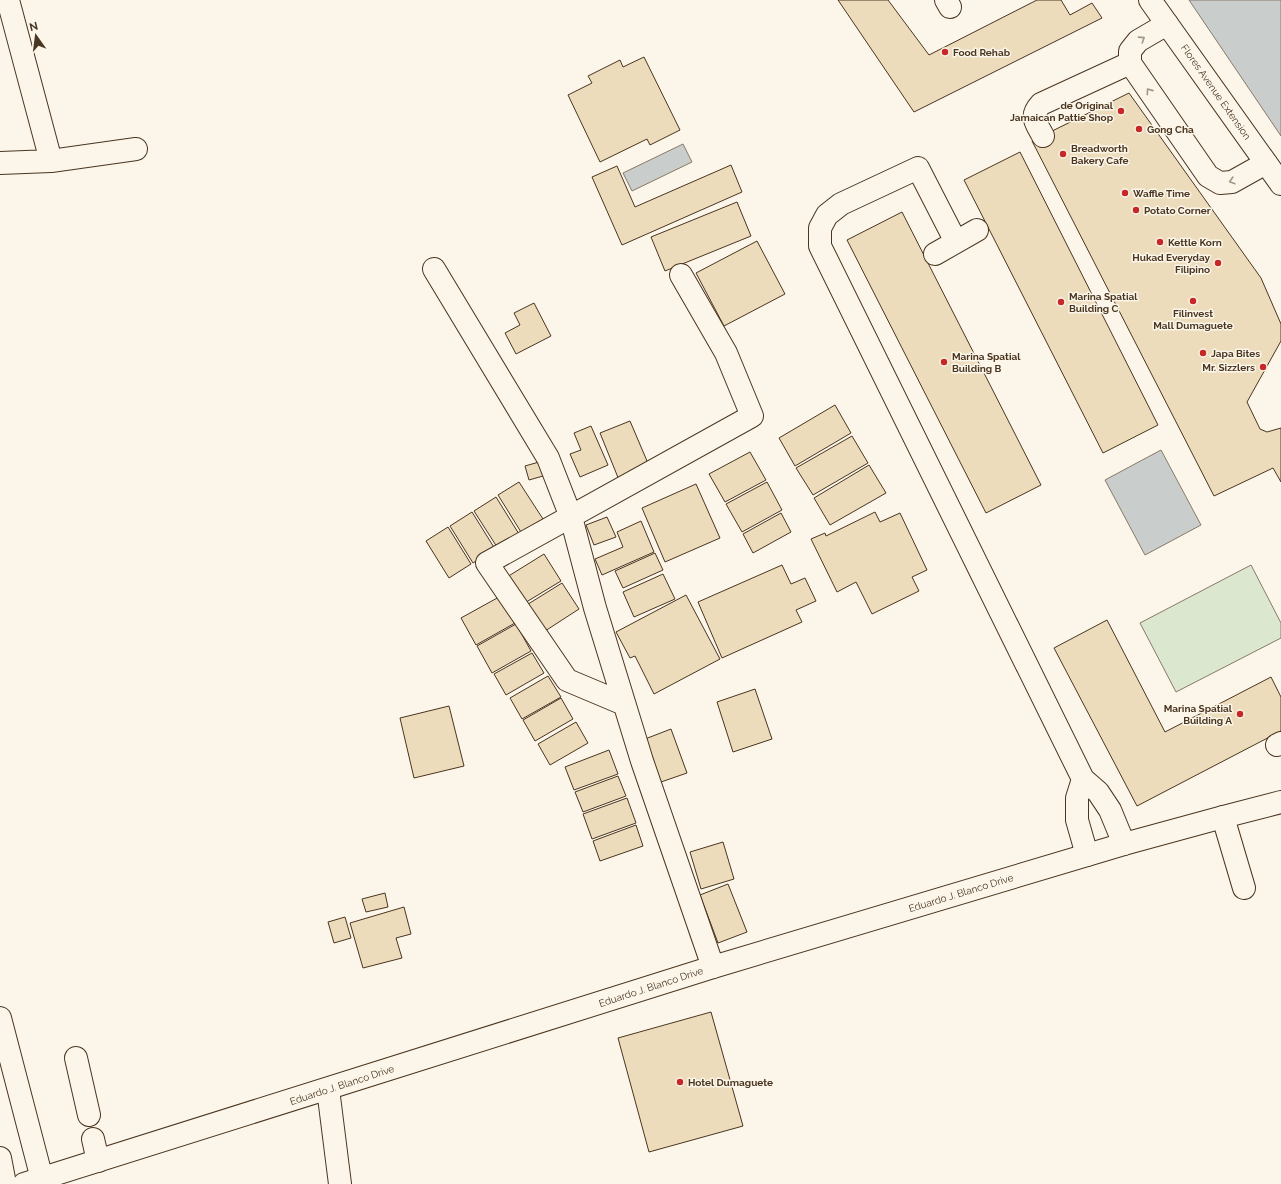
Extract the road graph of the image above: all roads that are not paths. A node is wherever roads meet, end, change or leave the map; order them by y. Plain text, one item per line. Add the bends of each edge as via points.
1 (8, 0) edge
2 (1150, 0) edge
3 (1168, 24) junction
4 (1130, 63) junction
5 (1043, 136) dead end
6 (136, 149) dead end
7 (51, 160) junction
8 (0, 163) edge
9 (1266, 163) junction
10 (1281, 184) edge
11 (977, 230) dead end
12 (956, 242) junction
13 (935, 254) dead end
14 (434, 270) dead end
15 (681, 275) dead end
16 (571, 517) junction
17 (624, 704) junction
18 (1083, 779) junction
19 (1281, 802) edge
20 (1223, 816) junction
21 (1124, 844) junction
22 (1087, 855) junction
23 (1244, 888) dead end
24 (714, 967) junction
25 (0, 1018) edge
26 (76, 1058) dead end
27 (328, 1089) junction
28 (89, 1115) dead end
29 (94, 1139) dead end
30 (0, 1158) edge
31 (98, 1161) junction
32 (33, 1181) edge
33 (5, 1184) edge
34 (340, 1184) edge

1 - 7 street
2 - 3 street, Flores Avenue Extension
4 -> 3 street via 1130,51 1138,41
3 - 9 street, Flores Avenue Extension
4 - 5 street via 1041,104 1035,111 1035,119
9 -> 4 street via 1232,182 1220,183 1208,176
6 - 7 street
7 - 8 street
9 - 10 street, Flores Avenue Extension
11 - 12 street
12 - 13 street
12 - 18 street via 918,168 841,204 827,215 820,228 820,246
14 - 16 street via 548,458
15 - 16 street via 726,353 752,416
16 - 17 street
16 - 17 street via 487,564 567,680
17 - 24 street
18 - 21 street via 1098,792 1110,810
18 - 22 street via 1077,798 1077,820
19 - 20 street, Eduardo J. Blanco Drive
20 - 21 street, Eduardo J. Blanco Drive
20 - 23 street
21 - 22 street, Eduardo J. Blanco Drive
22 - 24 street, Eduardo J. Blanco Drive
24 - 27 street, Eduardo J. Blanco Drive
25 - 32 street
26 - 28 street
27 - 31 street, Eduardo J. Blanco Drive
27 - 34 street
29 - 31 street
30 - 33 street
31 - 32 street, Eduardo J. Blanco Drive

